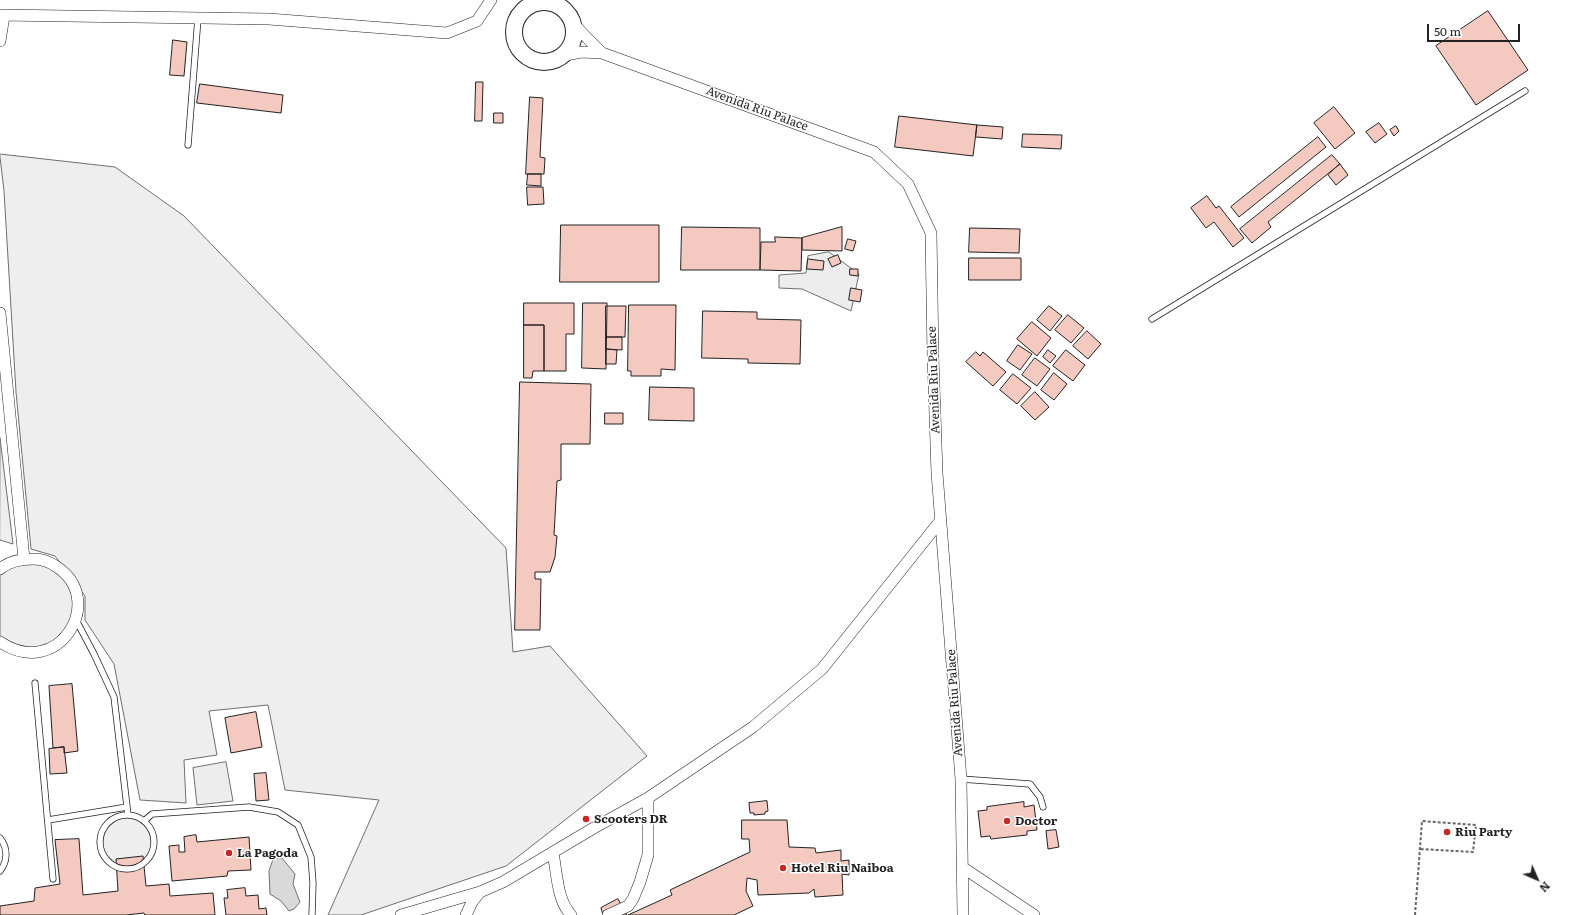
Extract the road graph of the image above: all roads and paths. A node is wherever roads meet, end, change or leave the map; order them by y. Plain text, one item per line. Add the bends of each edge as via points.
1 (491, 0) edge
2 (542, 1) edge
3 (2, 16) edge
4 (198, 18) junction
5 (572, 22) junction
6 (0, 41) edge
7 (602, 53) junction
8 (562, 56) junction
9 (1526, 91) dead end
10 (188, 145) dead end
11 (0, 313) edge
12 (1152, 320) dead end
13 (1, 337) edge
14 (941, 520) junction
15 (24, 559) junction
16 (0, 570) edge
17 (75, 619) junction
18 (0, 642) edge
19 (35, 683) dead end
20 (961, 779) junction
21 (648, 798) junction
22 (127, 807) junction
23 (1043, 807) dead end
24 (128, 815) junction
25 (48, 820) junction
26 (144, 821) junction
27 (0, 838) edge
28 (1420, 849) junction
29 (553, 853) junction
30 (962, 868) junction
31 (0, 871) edge
32 (53, 879) dead end
33 (480, 892) junction
34 (312, 915) edge
35 (400, 915) edge
36 (466, 915) edge
37 (571, 915) edge
38 (608, 915) edge
39 (963, 915) edge
40 (1034, 915) edge
41 (1415, 915) edge

1 - 4 street via 477,20 447,32 269,19
2 - 5 street via 561,7 568,13
2 - 8 street via 524,10 518,18 515,27 518,46 533,60 552,61
3 - 4 street
3 - 6 street
4 - 10 lane
5 - 7 street, Avenida Riu Palace
5 - 8 street via 573,40
7 - 8 street, Avenida Riu Palace via 581,52
7 - 14 street, Avenida Riu Palace via 874,152 908,184 930,233 937,473
9 - 12 lane
11 - 13 street
13 - 15 street
14 - 20 street, Avenida Riu Palace
14 - 21 street via 822,669 753,727
15 - 16 street via 12,562
15 - 17 street via 37,559 62,570 76,593 78,606
17 - 18 street via 68,634 57,645 42,652 26,653 11,650
17 - 22 lane via 114,698
19 - 25 lane
20 - 23 lane via 1030,784 1040,797
20 - 30 street, Avenida Riu Palace
21 - 29 street
21 - 38 street via 648,855 640,882 628,906
22 - 24 lane
22 - 25 lane
24 - 26 lane
24 - 26 lane via 111,820 104,827 101,836 102,854 115,866 133,868 147,860 153,848 153,835
25 - 32 lane
26 - 34 lane via 152,814 249,807 278,812 298,825 311,857
27 - 31 lane via 6,850 6,859
28 - 28 path via 1422,821 1476,825 1473,852
28 - 41 path
29 - 33 street via 503,882
29 - 37 street via 561,898 565,909
30 - 39 street, Avenida Riu Palace
30 - 40 street
33 - 35 street
33 - 36 street

